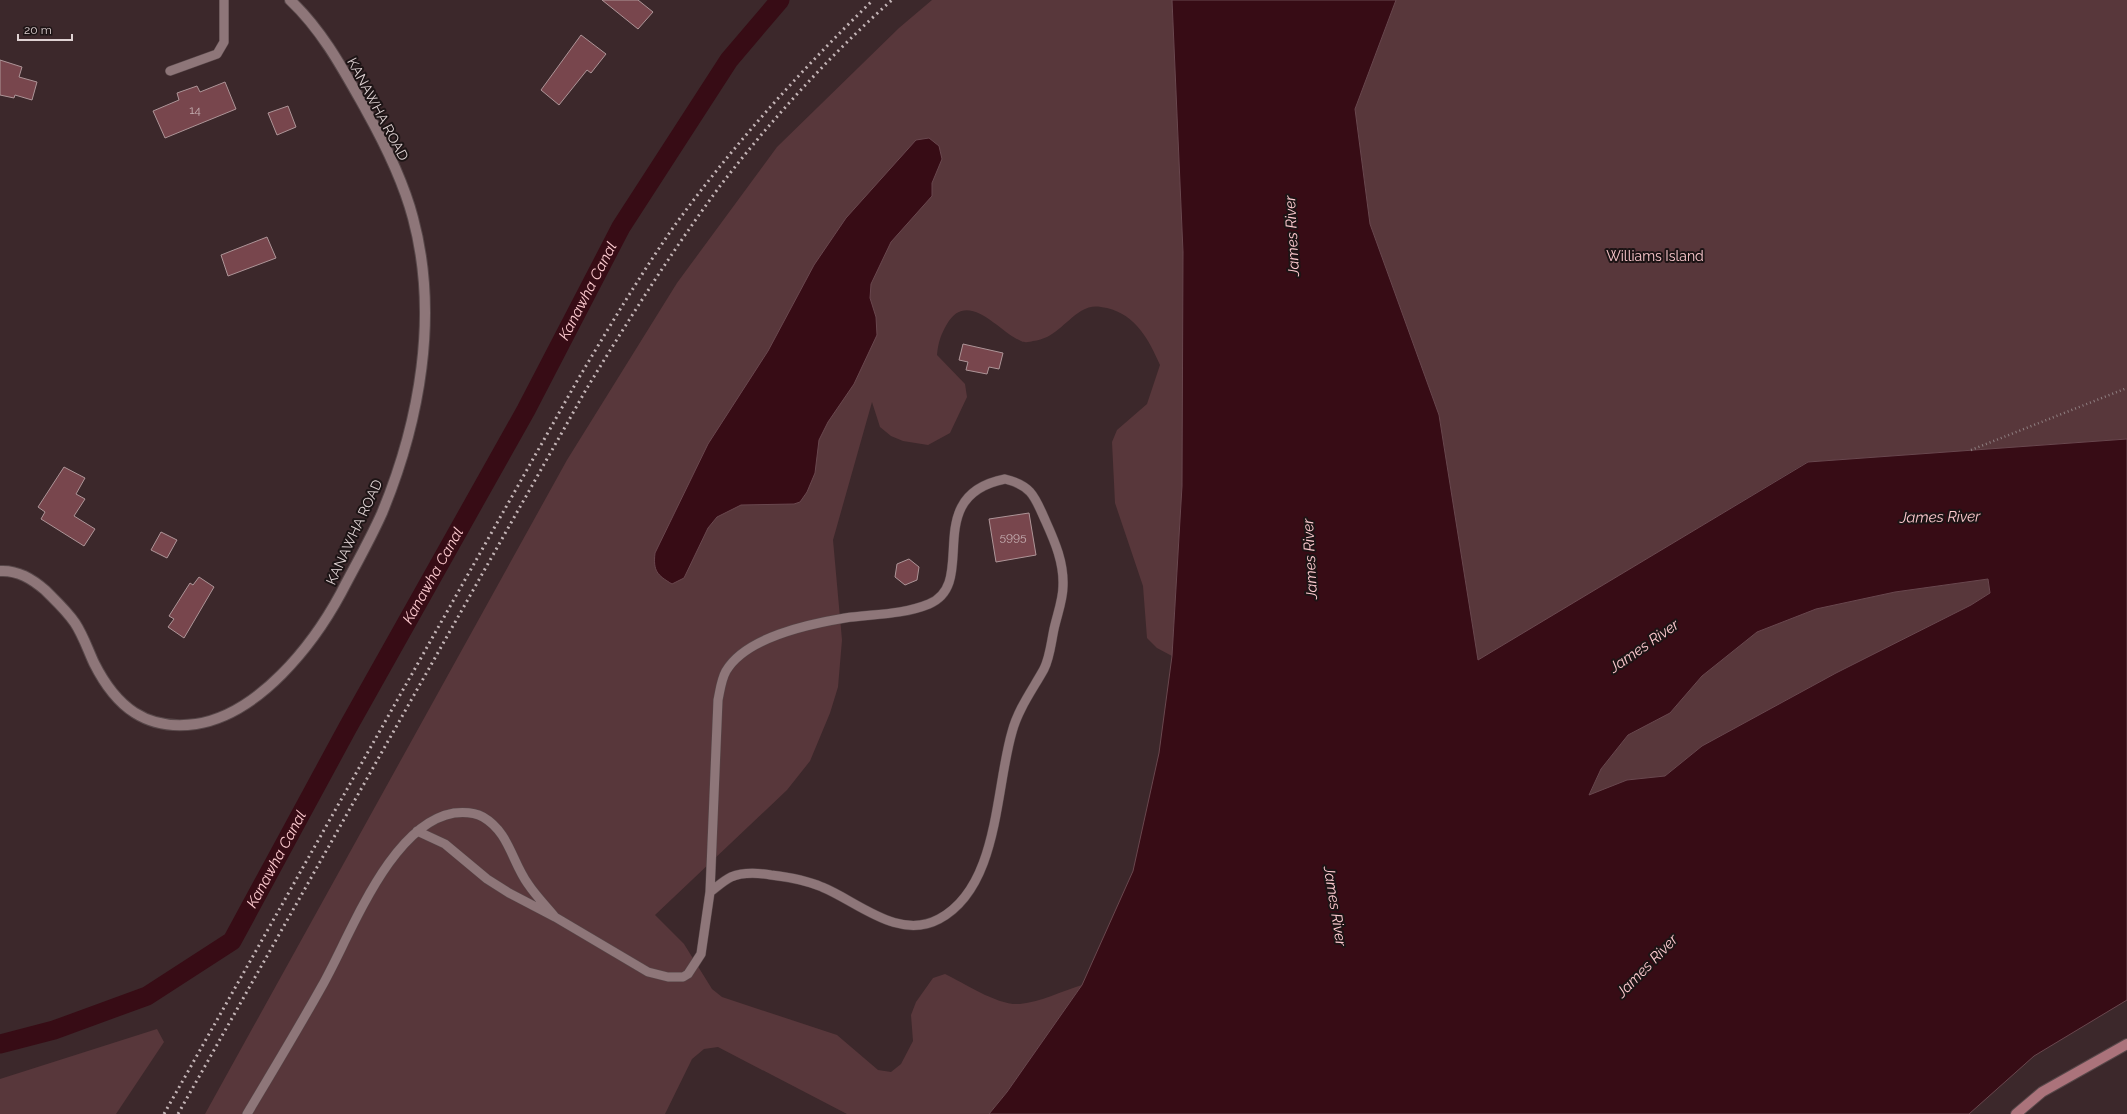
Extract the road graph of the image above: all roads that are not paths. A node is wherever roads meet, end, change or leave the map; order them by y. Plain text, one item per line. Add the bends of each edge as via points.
1 (224, 0) edge
2 (290, 0) edge
3 (170, 71) dead end
4 (0, 571) edge
5 (418, 831) junction
6 (710, 892) junction
7 (555, 917) junction
8 (2127, 1044) edge
9 (247, 1114) edge
10 (2016, 1114) edge

1 - 3 lane via 224,42 217,54
2 - 4 street, KANAWHA ROAD via 308,16 324,39 383,141 412,214 422,262 426,300 424,342 413,416 398,471 365,549 309,644 288,669 253,697 219,717 200,723 174,726 161,725 128,708 111,690 96,666 77,625 57,601 23,575
5 - 7 lane via 445,844 487,879 509,893
5 - 7 lane via 442,815 470,813 482,817 494,825 505,838 527,883
5 - 9 lane via 397,851 379,878 310,1008
6 - 6 lane via 718,700 722,681 731,665 762,641 802,628 845,618 896,612 931,603 941,595 951,575 956,528 960,508 966,498 988,483 1005,479 1027,488 1035,497 1058,552 1063,587 1048,658 1012,730 987,854 979,877 967,895 950,912 937,920 922,925 908,925 885,919 822,887 791,878 751,873 733,876
6 - 7 lane via 703,948 688,974 683,977 648,972
8 - 10 street via 2042,1092

